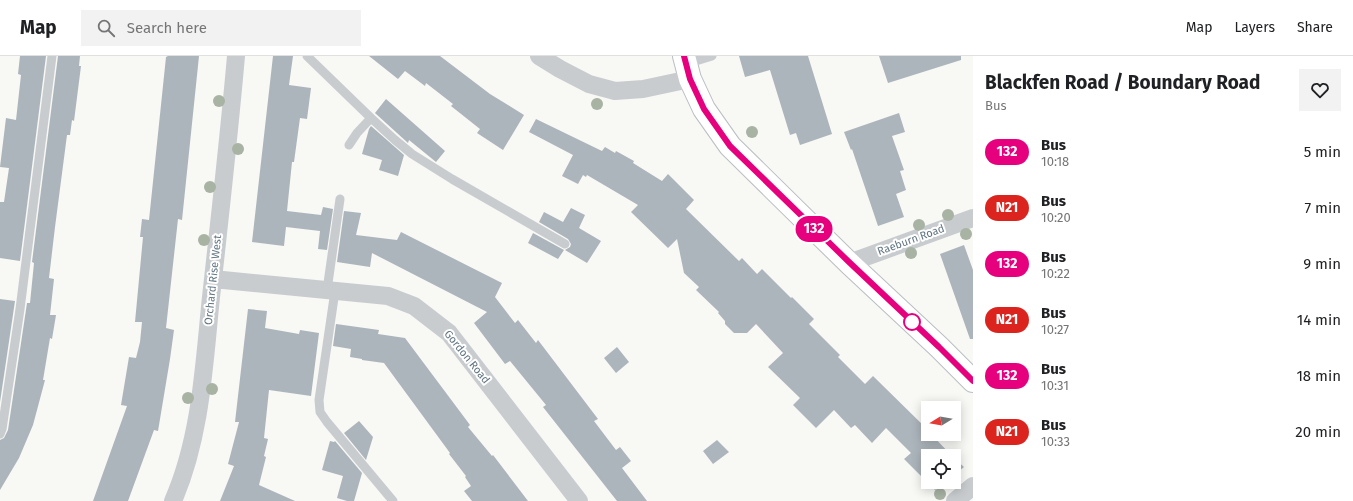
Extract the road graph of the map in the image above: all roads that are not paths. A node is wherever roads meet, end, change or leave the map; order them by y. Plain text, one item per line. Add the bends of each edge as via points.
1 (52, 56) edge
2 (236, 56) edge
3 (307, 56) edge
4 (539, 56) edge
5 (712, 56) edge
6 (687, 66) edge
7 (371, 118) junction
8 (349, 145) dead end
9 (340, 199) dead end
10 (973, 218) edge
11 (565, 244) dead end
12 (849, 262) junction
13 (213, 279) junction
14 (331, 291) junction
15 (973, 381) edge
16 (0, 434) edge
17 (973, 486) edge
18 (174, 501) edge
19 (393, 501) edge
20 (580, 501) edge
21 (955, 501) edge

1 - 16 lane via 18,324
2 - 13 street, Orchard Rise West
3 - 7 lane
4 - 6 street via 589,84 615,91 644,89
5 - 6 lane
6 - 12 main road via 704,109 730,146
7 - 8 lane via 357,132
7 - 11 lane via 429,165
9 - 14 lane
10 - 12 street, Raeburn Road
12 - 15 main road
13 - 14 street, Gordon Road
13 - 18 street, Orchard Rise West via 201,391 191,452
14 - 19 lane via 319,400 320,412
14 - 20 street, Gordon Road via 388,296 408,303 450,333
17 - 21 street

